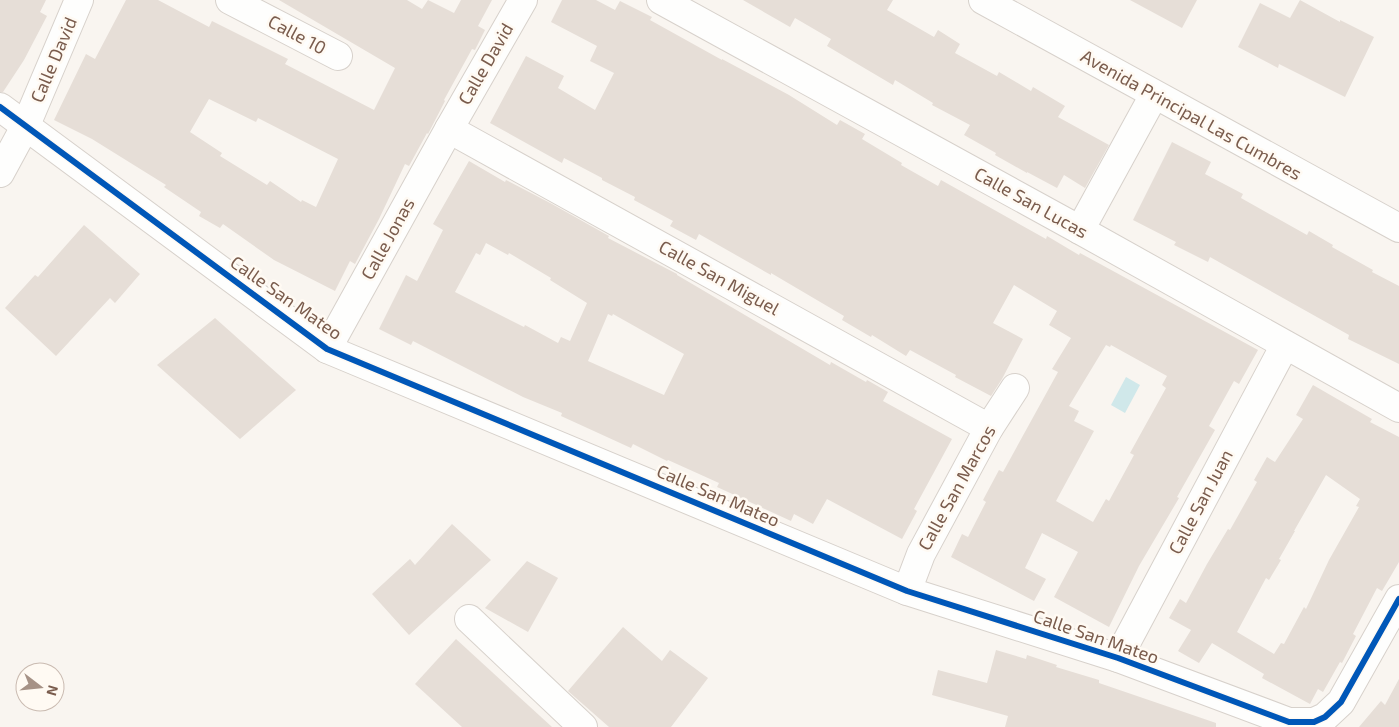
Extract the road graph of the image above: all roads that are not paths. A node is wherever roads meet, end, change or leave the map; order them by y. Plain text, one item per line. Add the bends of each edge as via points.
1 (79, 0) edge
2 (230, 0) edge
3 (523, 0) edge
4 (661, 0) edge
5 (983, 0) edge
6 (338, 56) dead end
7 (1154, 95) junction
8 (0, 107) edge
9 (26, 125) junction
10 (448, 128) junction
11 (0, 173) edge
12 (1399, 228) edge
13 (1080, 230) junction
14 (1285, 345) junction
15 (327, 349) junction
16 (1015, 388) dead end
17 (1399, 408) edge
18 (989, 428) junction
19 (907, 591) junction
20 (1399, 599) edge
21 (469, 618) dead end
22 (1118, 658) junction
23 (583, 727) edge

1 - 9 street, Calle David
2 - 6 street, Calle 10
3 - 10 street, Calle David
4 - 13 street, Calle San Lucas
5 - 7 street, Avenida Principal Las Cumbres
7 - 12 street, Avenida Principal Las Cumbres
7 - 13 street
8 - 9 street, Calle San Mateo
9 - 11 street, Calle David
9 - 15 street, Calle San Mateo
10 - 15 street, Calle Jonas
10 - 18 street, Calle San Miguel
13 - 14 street, Calle San Lucas
14 - 17 street, Calle San Lucas
14 - 22 street, Calle San Juan
15 - 19 street, Calle San Mateo
16 - 18 street, Calle San Marcos
18 - 19 street, Calle San Marcos via 921,554
19 - 22 street, Calle San Mateo
20 - 22 street, Calle San Mateo via 1341,702 1325,717 1314,722 1289,722
21 - 23 street

